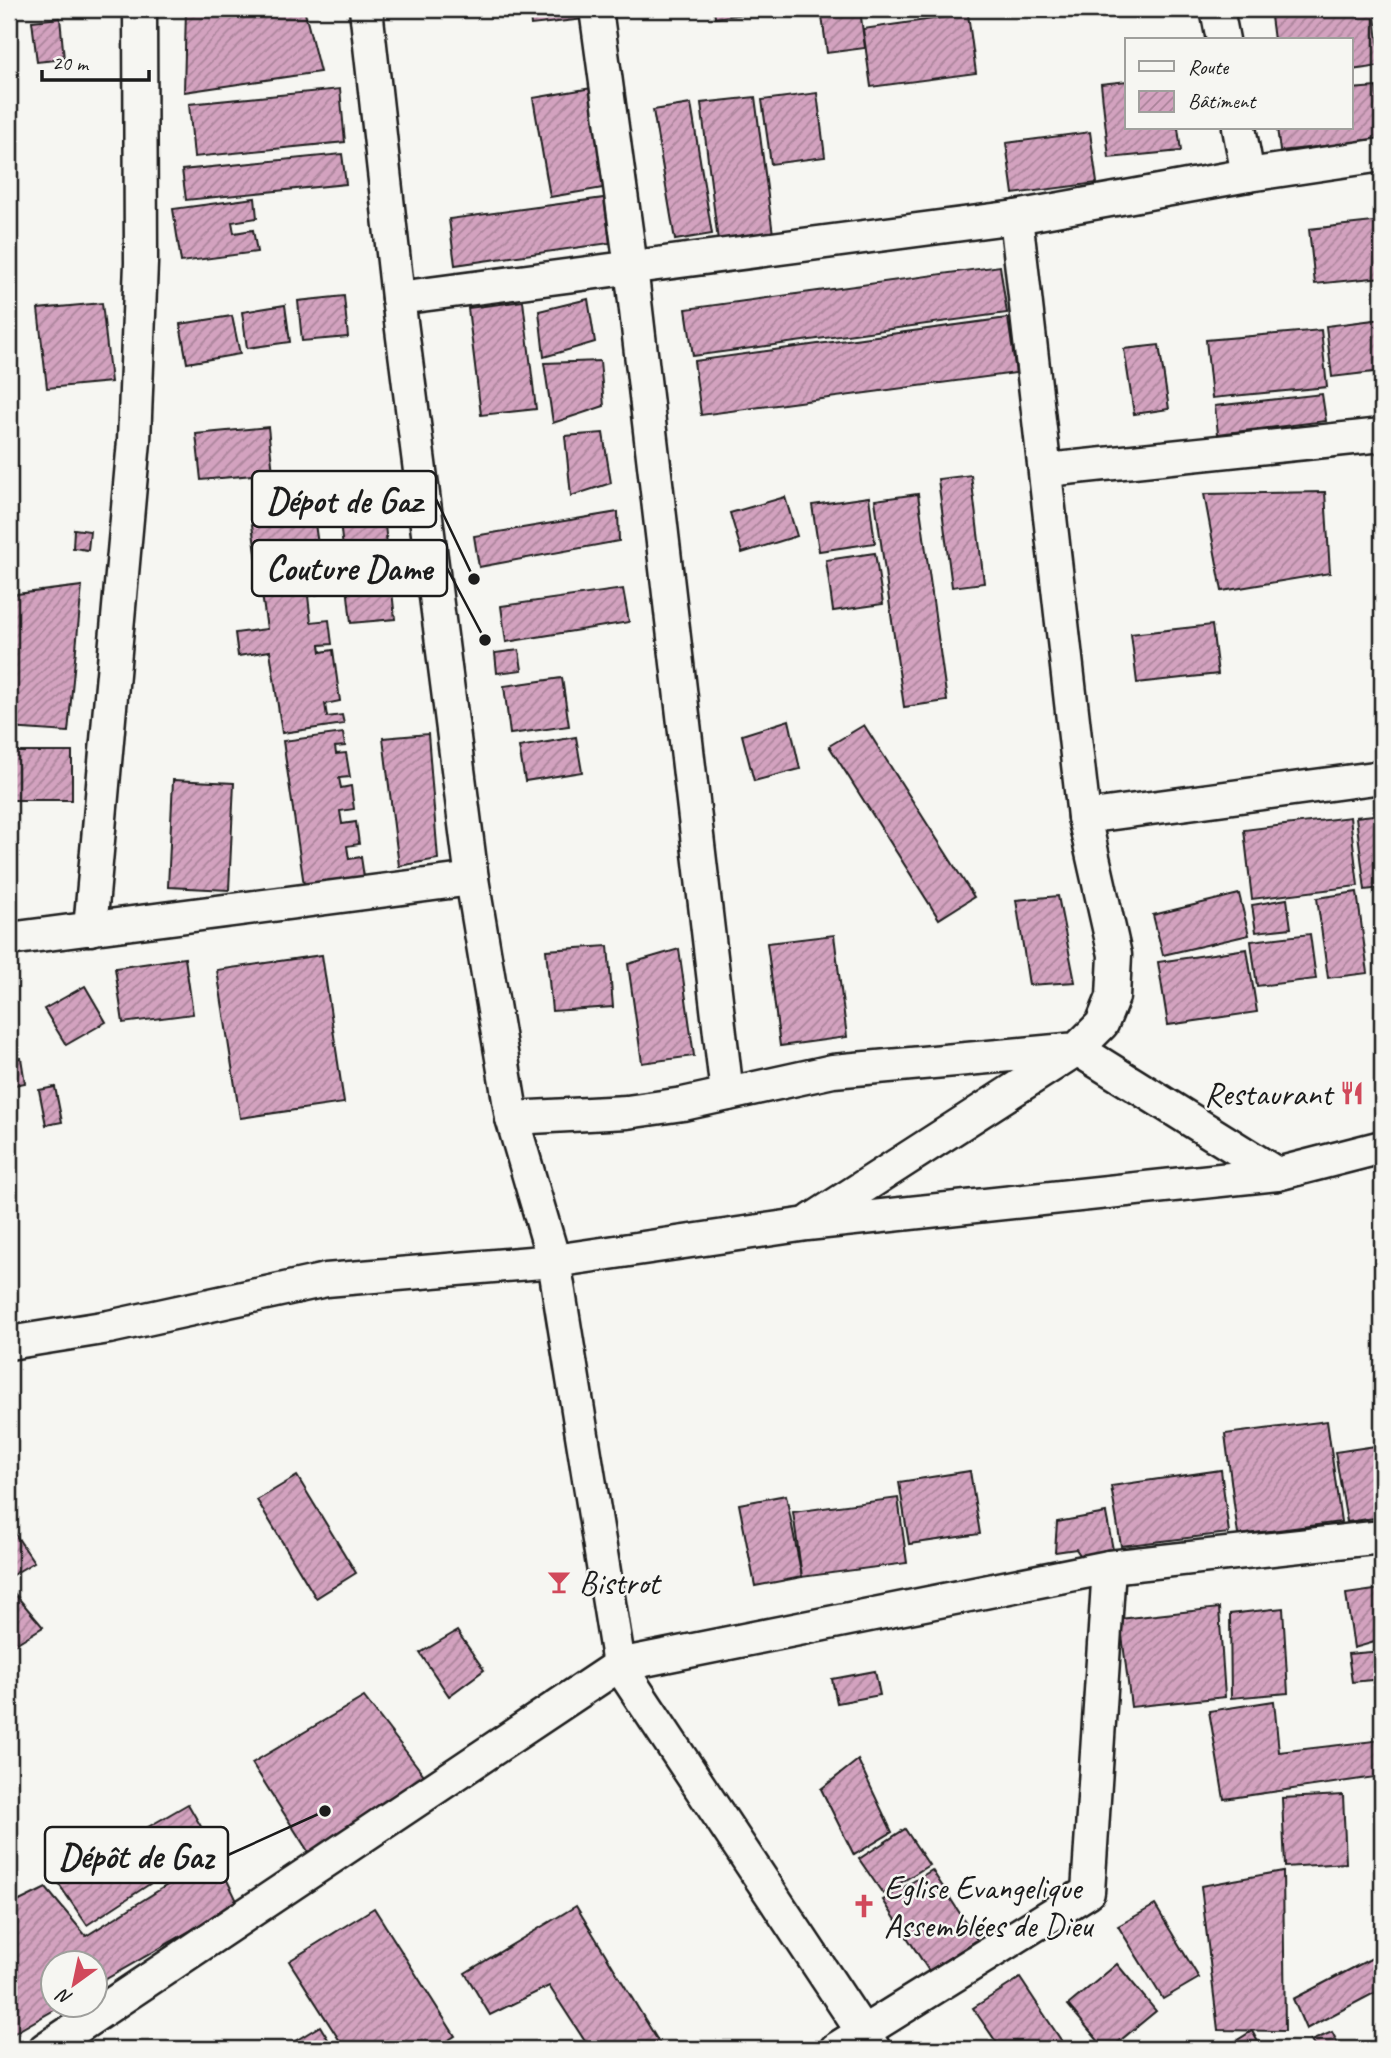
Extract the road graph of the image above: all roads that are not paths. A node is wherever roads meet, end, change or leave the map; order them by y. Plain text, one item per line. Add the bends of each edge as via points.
1 (140, 9) edge
2 (366, 9) edge
3 (596, 9) edge
4 (1217, 9) edge
5 (1223, 38) edge
6 (1239, 130) edge
7 (1382, 155) edge
8 (1248, 175) junction
9 (1016, 217) junction
10 (631, 267) junction
11 (398, 298) junction
12 (1382, 435) edge
13 (1047, 470) junction
14 (1382, 777) edge
15 (1084, 817) junction
16 (472, 879) junction
17 (90, 929) junction
18 (9, 939) edge
19 (1077, 1049) junction
20 (727, 1094) junction
21 (512, 1118) junction
22 (1382, 1147) edge
23 (1277, 1174) junction
24 (807, 1223) junction
25 (554, 1261) junction
26 (9, 1343) edge
27 (1382, 1537) edge
28 (1109, 1567) junction
29 (619, 1665) junction
30 (869, 2041) edge
31 (44, 2049) edge
32 (836, 2049) edge

1 - 17 street via 141,263 134,441
2 - 11 street
3 - 10 street
4 - 5 street
6 - 8 street
7 - 8 street
8 - 9 street
9 - 10 street
9 - 13 street
10 - 11 street
10 - 20 street
11 - 16 street
12 - 13 street
13 - 15 street
14 - 15 street
15 - 19 street via 1115,955 1114,997 1102,1024
16 - 17 street
16 - 21 street
17 - 18 street
19 - 20 street via 833,1071
19 - 23 street
19 - 24 street
20 - 21 street via 627,1112
21 - 25 street
22 - 23 street
23 - 24 street
24 - 25 street
25 - 26 street via 326,1280
25 - 29 street
27 - 28 street
28 - 29 street
28 - 30 street via 1088,1892
29 - 30 street
29 - 31 street
30 - 32 street

